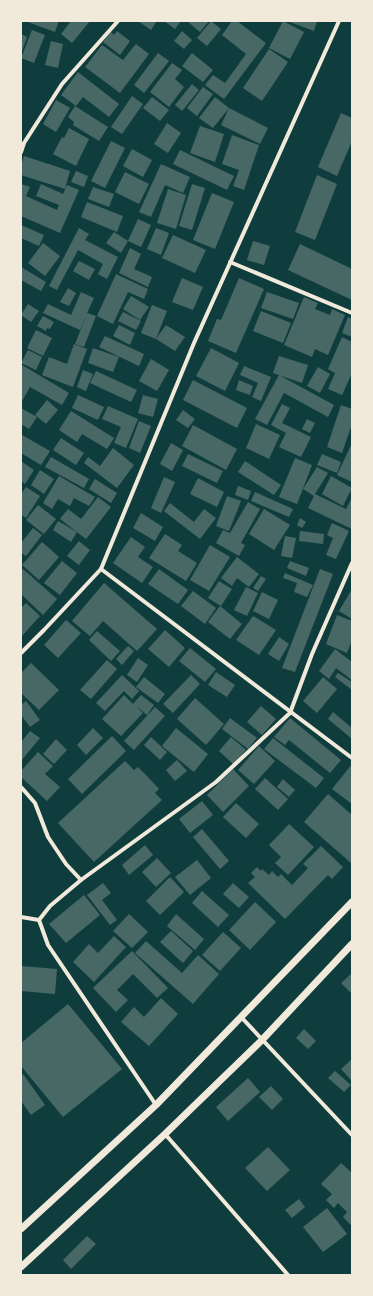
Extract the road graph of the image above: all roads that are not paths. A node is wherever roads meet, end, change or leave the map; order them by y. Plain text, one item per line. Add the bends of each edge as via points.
1 (118, 21) edge
2 (339, 21) edge
3 (21, 152) edge
4 (230, 262) junction
5 (352, 313) edge
6 (352, 563) edge
7 (100, 569) junction
8 (21, 653) edge
9 (290, 713) junction
10 (352, 758) edge
11 (21, 787) edge
12 (81, 880) junction
13 (352, 902) edge
14 (21, 917) edge
15 (39, 920) junction
16 (352, 944) edge
17 (241, 1017) junction
18 (262, 1040) junction
19 (156, 1105) junction
20 (165, 1134) junction
21 (352, 1136) edge
22 (21, 1229) edge
23 (21, 1267) edge
24 (288, 1275) edge

1 - 3 street via 62,84 24,143
2 - 4 street
4 - 5 street
4 - 7 street
6 - 9 street via 312,654
7 - 8 street
7 - 9 street
9 - 10 street
9 - 12 street via 216,782
11 - 12 street via 35,803 48,837 66,864
12 - 15 street via 50,906
13 - 17 street
14 - 15 street
15 - 19 street via 48,945
16 - 18 street
17 - 18 street
17 - 19 street
18 - 20 street
18 - 21 street
19 - 22 street
20 - 23 street
20 - 24 street

